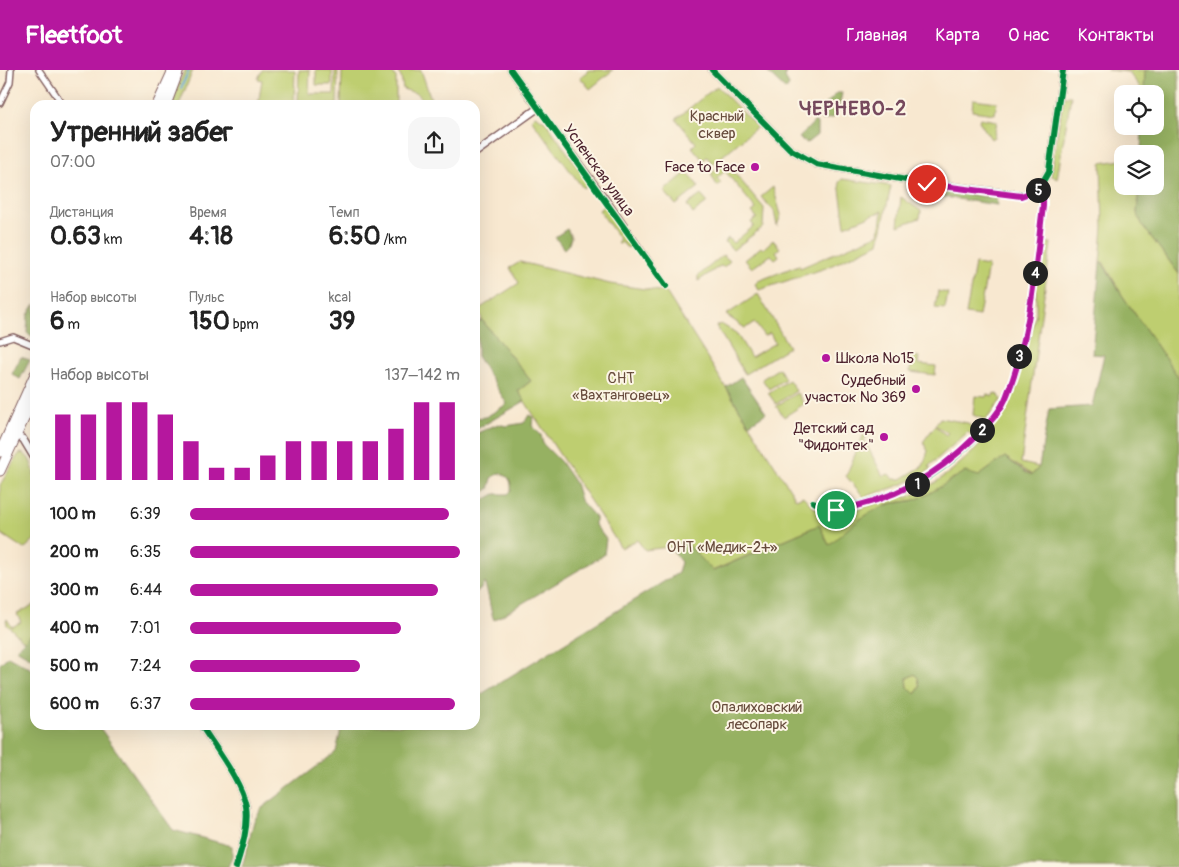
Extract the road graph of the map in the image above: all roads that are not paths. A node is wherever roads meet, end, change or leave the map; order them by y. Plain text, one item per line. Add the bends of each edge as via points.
1 (11, 70) edge
2 (39, 70) edge
3 (173, 70) edge
4 (180, 70) edge
5 (512, 70) edge
6 (712, 70) edge
7 (1062, 70) edge
8 (60, 100) edge
9 (159, 100) edge
10 (168, 100) edge
11 (0, 103) edge
12 (538, 108) junction
13 (480, 149) edge
14 (1038, 190) junction
15 (666, 286) dead end
16 (0, 341) edge
17 (30, 344) edge
18 (30, 388) edge
19 (30, 403) edge
20 (13, 434) junction
21 (30, 451) edge
22 (0, 452) edge
23 (0, 471) edge
24 (813, 502) dead end
25 (204, 730) edge
26 (236, 867) edge

1 - 11 street via 10,82
2 - 8 street
3 - 9 main road
4 - 10 main road
5 - 12 street, Успенская улица
6 - 14 street via 790,149 816,164 1002,194 1021,196
7 - 14 street via 1049,171
12 - 13 street
12 - 15 street, Успенская улица
14 - 24 street via 1043,206 1025,333 1007,395 997,413 963,450 916,484 843,509 836,510
16 - 17 street via 13,337
18 - 20 main road
19 - 20 main road
20 - 21 street via 23,439
20 - 22 main road
20 - 23 main road
25 - 26 street via 241,792 246,807 244,835

